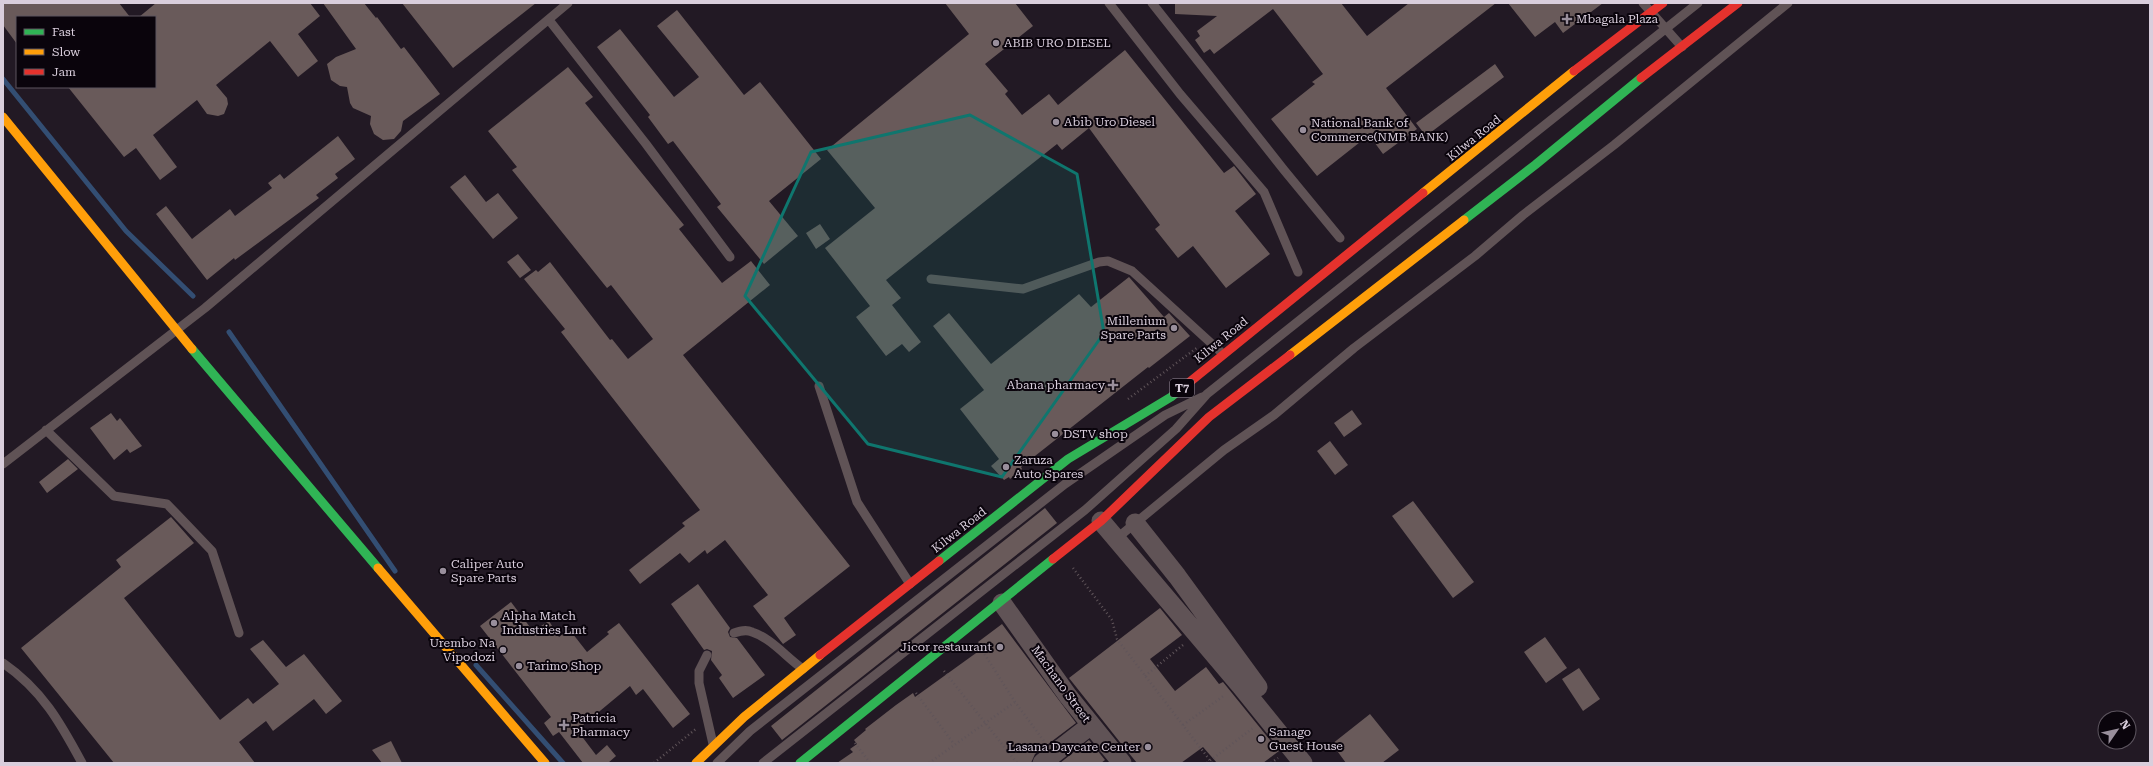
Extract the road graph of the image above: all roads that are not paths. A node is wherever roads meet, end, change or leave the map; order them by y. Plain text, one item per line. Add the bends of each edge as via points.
1 (568, 3) edge
2 (1109, 3) edge
3 (1152, 3) edge
4 (1644, 3) edge
5 (1663, 3) edge
6 (1698, 3) edge
7 (1738, 3) edge
8 (1788, 3) edge
9 (1651, 12) junction
10 (548, 20) junction
11 (1666, 29) junction
12 (1682, 46) junction
13 (3, 117) edge
14 (1340, 238) dead end
15 (730, 257) dead end
16 (1298, 272) dead end
17 (931, 279) dead end
18 (175, 330) junction
19 (1223, 354) junction
20 (819, 386) dead end
21 (1207, 394) junction
22 (46, 430) junction
23 (3, 464) edge
24 (1101, 521) junction
25 (1135, 523) junction
26 (1116, 539) junction
27 (910, 584) junction
28 (1002, 602) junction
29 (239, 633) dead end
30 (734, 633) dead end
31 (707, 655) dead end
32 (3, 663) edge
33 (803, 669) junction
34 (1091, 725) junction
35 (714, 746) junction
36 (1048, 758) edge
37 (82, 763) edge
38 (545, 763) edge
39 (696, 763) edge
40 (717, 763) edge
41 (763, 763) edge
42 (800, 763) edge
43 (1122, 763) edge
44 (1303, 763) edge
45 (1318, 763) edge

1 - 10 lane
2 - 16 lane via 1180,94 1264,192
3 - 14 lane
4 - 9 lane
5 - 9 main road, Kilwa Road / T7
6 - 11 lane
7 - 12 main road
8 - 25 lane via 1475,256 1354,348 1274,415 1224,450
9 - 11 lane
9 - 19 main road, Kilwa Road / T7
10 - 15 lane via 646,144
10 - 18 lane via 205,308
11 - 12 lane
11 - 21 lane
12 - 24 main road via 1535,165 1209,417
13 - 18 main road
17 - 19 lane via 1023,289 1108,261 1132,271
18 - 22 lane
18 - 38 main road
19 - 27 main road, Kilwa Road / T7 via 1171,397 1068,459
20 - 27 lane via 857,502
21 - 40 lane via 1165,415 1065,484 750,731
21 - 41 lane via 1176,429 1085,510
22 - 23 lane
22 - 29 lane via 114,496 167,504 212,551
24 - 26 street
24 - 28 main road
25 - 26 lane
25 - 45 street
26 - 44 street
27 - 33 main road, Kilwa Road / T7
28 - 34 street, Machano Street
28 - 42 main road
30 - 33 lane via 744,630 752,632
31 - 35 lane via 699,671 699,683
32 - 37 lane via 23,677 46,702
33 - 35 main road, Kilwa Road / T7 via 744,717
34 - 36 street
34 - 43 street, Machano Street
35 - 39 main road, Kilwa Road / T7

